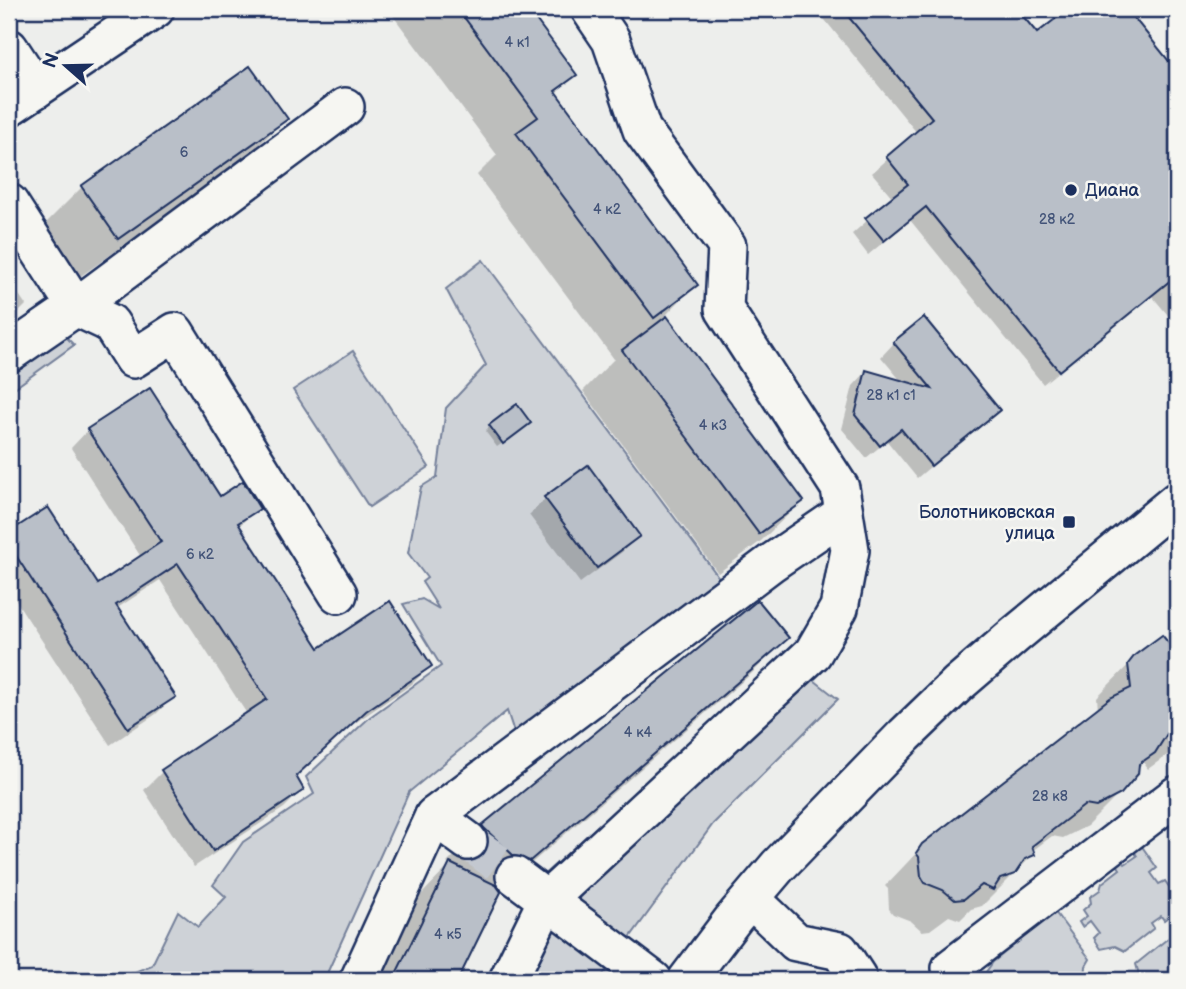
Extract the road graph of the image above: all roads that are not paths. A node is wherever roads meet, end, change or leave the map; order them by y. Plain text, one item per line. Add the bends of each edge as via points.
1 (155, 9) edge
2 (590, 9) edge
3 (9, 48) edge
4 (22, 98) edge
5 (345, 107) dead end
6 (9, 203) edge
7 (76, 307) junction
8 (9, 353) edge
9 (1177, 501) edge
10 (844, 513) junction
11 (338, 594) dead end
12 (1177, 794) edge
13 (433, 816) junction
14 (468, 841) tunnel mouth
15 (514, 876) tunnel mouth
16 (751, 899) junction
17 (547, 900) junction
18 (950, 967) edge
19 (359, 980) edge
20 (508, 980) edge
21 (653, 980) edge
22 (687, 980) edge
23 (857, 980) edge

1 - 4 street
2 - 10 street via 611,40 642,130 727,246 724,309 841,488
3 - 4 street
5 - 7 street
6 - 7 street
7 - 8 street
7 - 11 street via 110,323 133,359 175,332
9 - 16 street via 958,684
10 - 13 street
10 - 17 street via 850,550 839,607 813,653
12 - 18 street
13 - 14 street
13 - 19 street
15 - 17 street
16 - 22 street
16 - 23 street via 796,942 840,951
17 - 20 street
17 - 21 street

